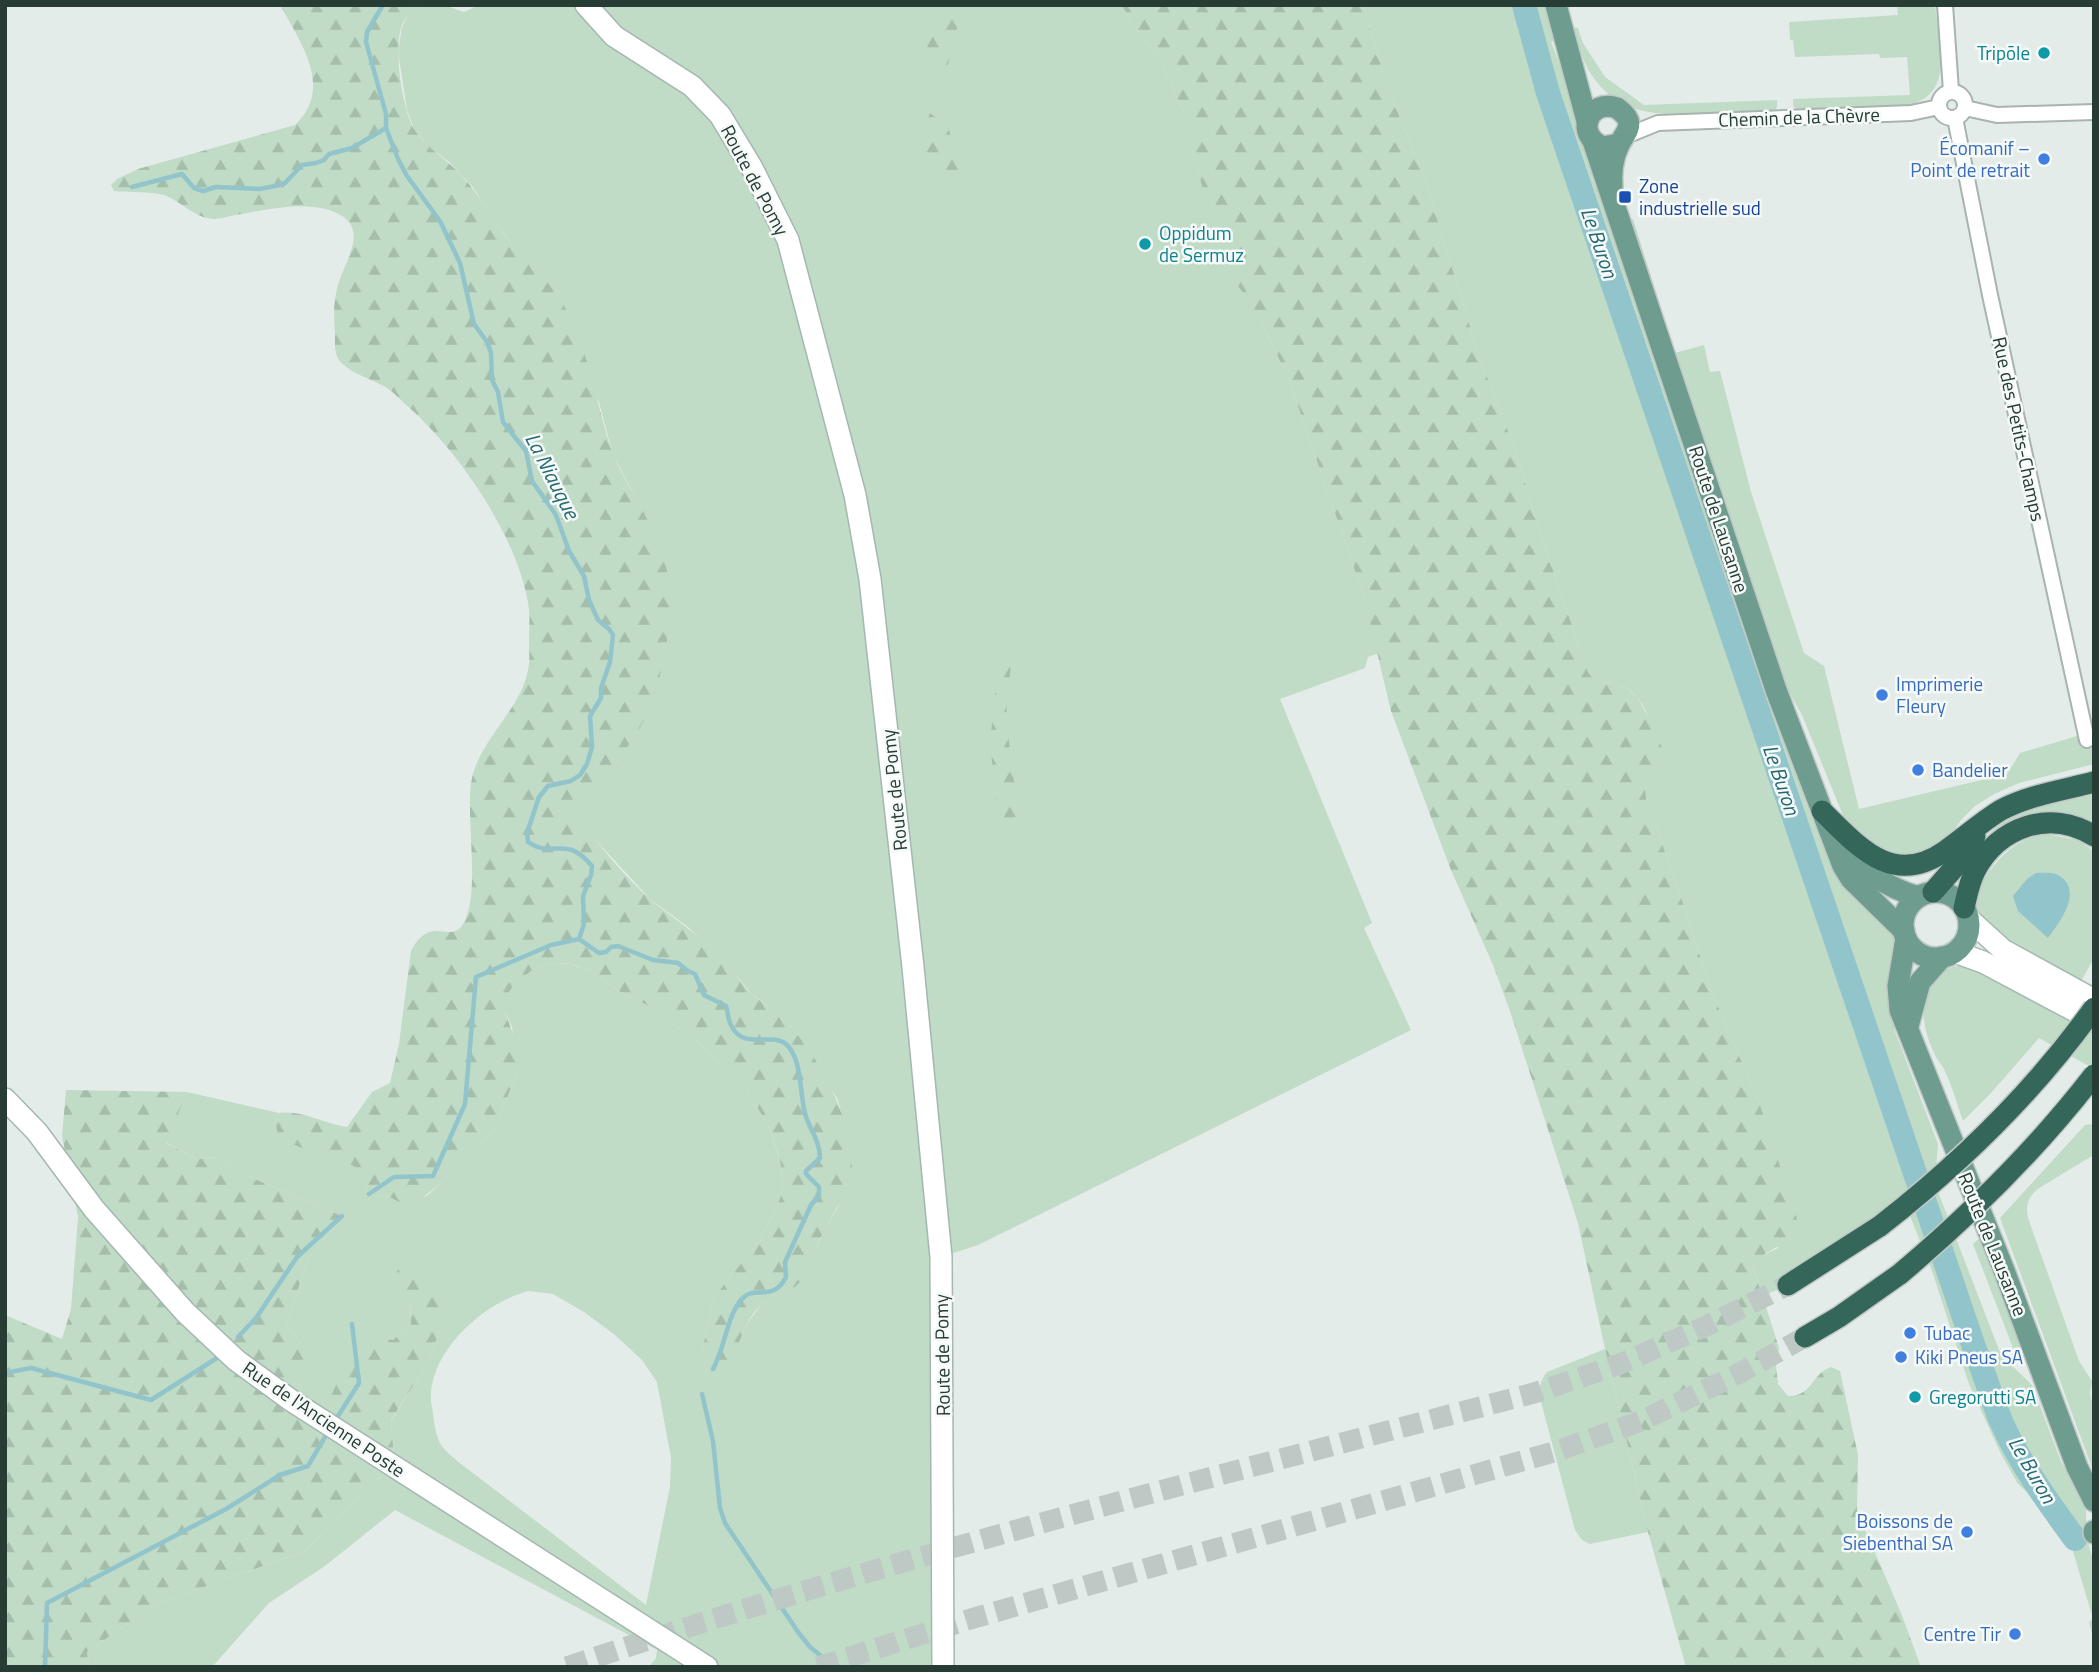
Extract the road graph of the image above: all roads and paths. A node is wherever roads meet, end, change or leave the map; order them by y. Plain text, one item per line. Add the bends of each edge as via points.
1 (586, 5) edge
2 (1556, 5) edge
3 (1945, 5) edge
4 (1566, 37) junction
5 (1951, 91) junction
6 (1939, 107) junction
7 (1619, 109) junction
8 (2094, 112) edge
9 (1960, 113) junction
10 (1658, 123) junction
11 (1590, 131) junction
12 (1622, 140) junction
13 (1613, 200) junction
14 (2087, 740) dead end
15 (2094, 782) edge
16 (1822, 811) junction
17 (1996, 814) junction
18 (1833, 836) junction
19 (2094, 836) edge
20 (1926, 894) junction
21 (1966, 913) junction
22 (1905, 934) junction
23 (1948, 954) junction
24 (2094, 991) edge
25 (2094, 1000) edge
26 (2094, 1008) edge
27 (2094, 1021) edge
28 (1908, 1026) junction
29 (2094, 1075) edge
30 (2036, 1081) junction
31 (5, 1099) edge
32 (1788, 1285) tunnel mouth
33 (1805, 1338) tunnel mouth
34 (2094, 1501) edge
35 (707, 1667) edge
36 (943, 1667) edge

1 - 36 street, Route de Pomy via 614,36 692,86 720,115 752,168 791,250 855,495 870,579 941,1257
2 - 4 main road, Route de Lausanne
3 - 5 street
4 - 7 main road, Route de Lausanne via 1594,87
4 - 11 main road, Route de Lausanne
5 - 6 street via 1941,97
5 - 9 street via 1964,98
6 - 9 street via 1945,116
6 - 10 street, Chemin de la Chèvre via 1911,113
7 - 10 street, Chemin de la Chèvre
7 - 11 main road via 1598,108
7 - 12 main road via 1629,126
8 - 9 street
9 - 14 street, Rue des Petits-Champs via 1990,295
10 - 12 street, Chemin de la Chèvre
11 - 12 main road via 1603,147
11 - 13 main road, Route de Lausanne
12 - 13 main road, Route de Lausanne via 1611,174
13 - 16 main road, Route de Lausanne via 1764,656
15 - 17 highway
16 - 17 highway via 1866,852 1899,866 1937,856
16 - 18 main road, Route de Lausanne
17 - 20 highway via 1949,874
18 - 20 main road, Route de Lausanne via 1889,887
18 - 22 main road, Route de Lausanne via 1851,879
19 - 21 highway via 2055,822 2011,833 1980,863 1972,878
20 - 21 main road via 1949,894
20 - 22 main road via 1906,912
21 - 23 main road via 1965,940
21 - 25 street via 2003,950
22 - 23 main road via 1918,952 1929,957
22 - 28 main road, Route de Lausanne via 1898,997
23 - 27 street via 1983,962
23 - 28 main road via 1920,982
24 - 30 highway, bridge
26 - 30 highway, bridge
28 - 34 main road, Route de Lausanne
29 - 33 highway, bridge via 2013,1171 1948,1233 1900,1274
30 - 32 highway, bridge via 1968,1152 1880,1226
31 - 35 street, Rue de l'Ancienne Poste via 185,1312 236,1360 303,1409

